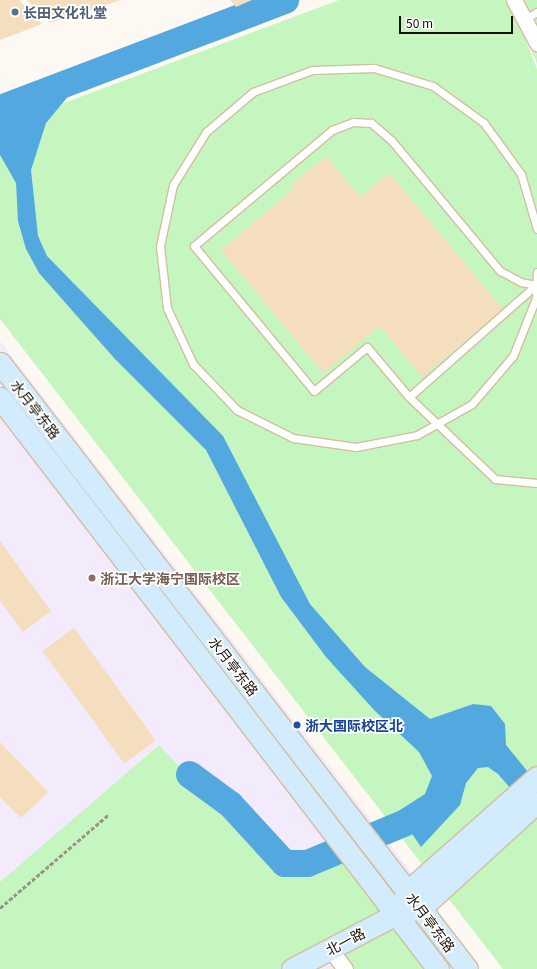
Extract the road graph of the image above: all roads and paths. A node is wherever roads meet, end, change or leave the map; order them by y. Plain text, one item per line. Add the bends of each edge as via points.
1 (514, 0) edge
2 (531, 16) edge
3 (537, 43) edge
4 (537, 229) edge
5 (537, 272) edge
6 (537, 285) edge
7 (0, 363) edge
8 (408, 397) junction
9 (0, 398) edge
10 (436, 424) junction
11 (537, 483) edge
12 (537, 778) edge
13 (537, 802) edge
14 (108, 815) dead end
15 (490, 832) junction
16 (396, 888) junction
17 (0, 908) edge
18 (421, 908) junction
19 (398, 913) junction
20 (330, 949) junction
21 (292, 969) edge
22 (345, 969) edge
23 (438, 969) edge
24 (467, 969) edge

1 - 2 street
2 - 3 street
4 - 10 lane via 521,174 484,123 434,86 374,68 312,70 254,92 206,132 173,185 160,246 167,308 193,364 237,410 293,438 356,447 418,435
5 - 6 lane
6 - 8 lane
6 - 8 lane via 521,282 500,271 392,140 371,123 353,122 332,130 194,246 314,391 367,347
6 - 10 lane via 536,298 513,356 472,404
7 - 16 main road, 水月亭东路 via 348,814
8 - 10 lane
9 - 16 main road, 水月亭东路 via 332,827
10 - 11 lane via 495,479
12 - 15 main road
13 - 15 main road
14 - 17 path
15 - 16 main road
15 - 18 main road
16 - 18 main road, 水月亭东路
16 - 19 main road, 水月亭东路
18 - 19 main road, 北一路
18 - 24 main road, 水月亭东路
19 - 20 main road, 北一路
19 - 23 main road, 水月亭东路
20 - 21 main road, 北一路
20 - 22 street

